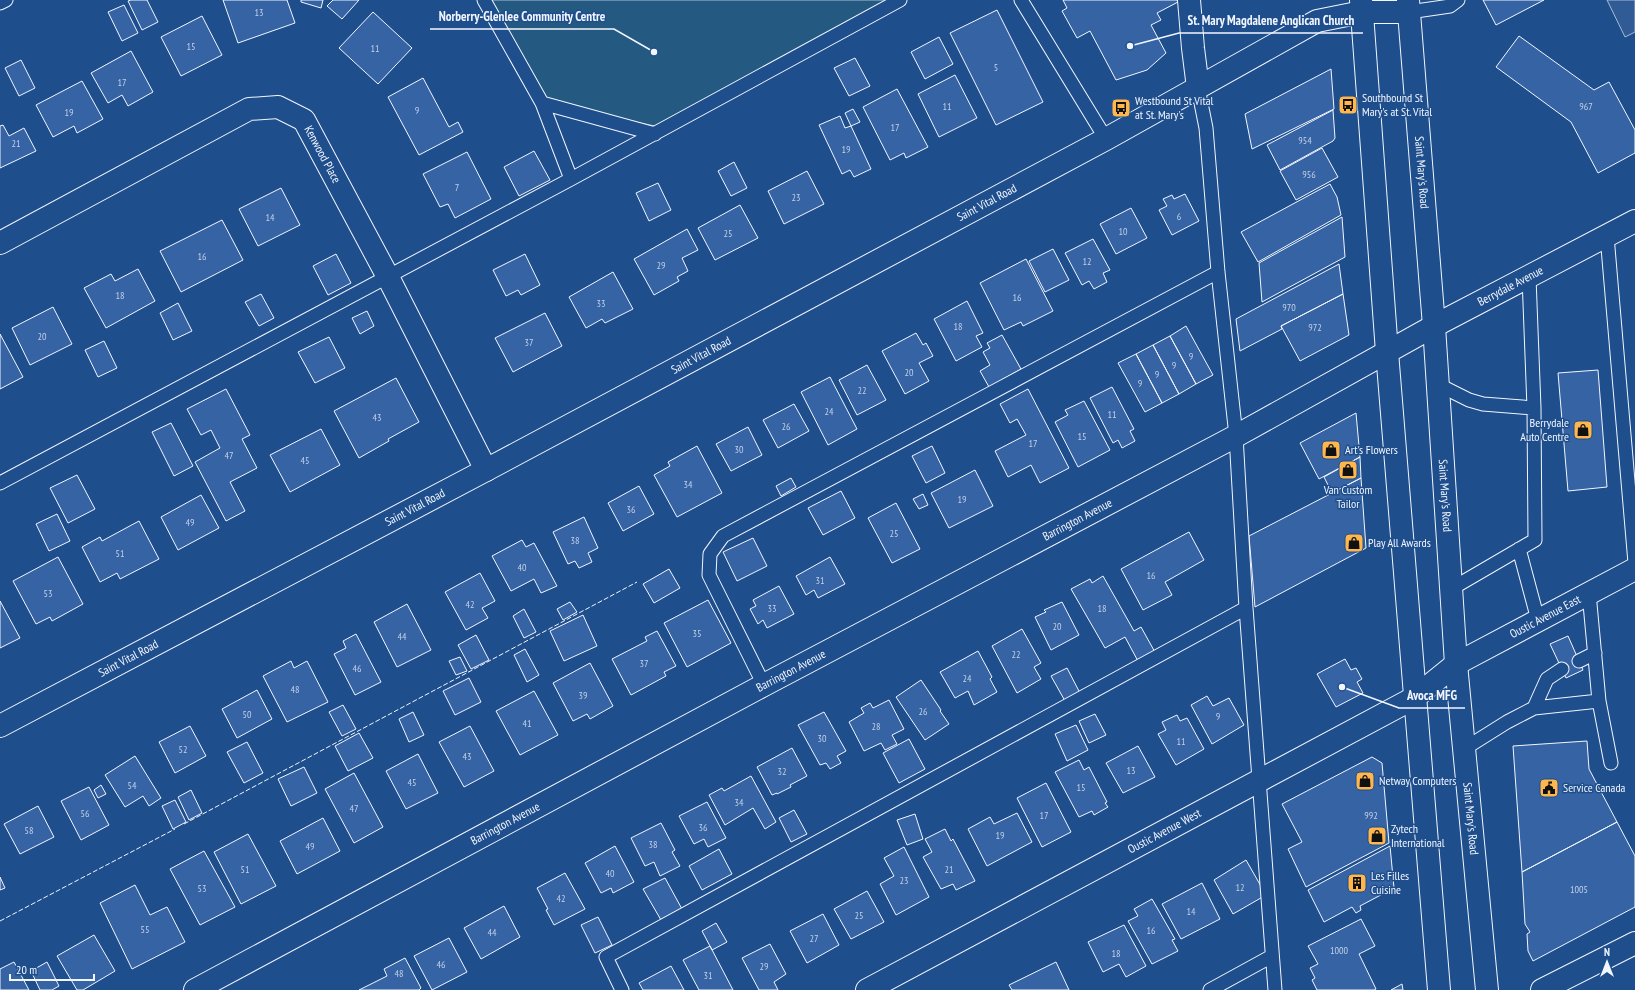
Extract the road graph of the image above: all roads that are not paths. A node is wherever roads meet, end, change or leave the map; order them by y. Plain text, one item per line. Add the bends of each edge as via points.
1 (6, 0) edge
2 (484, 0) edge
3 (900, 0) edge
4 (1021, 0) edge
5 (1189, 0) edge
6 (1458, 0) edge
7 (0, 4) edge
8 (1361, 6) edge
9 (1408, 6) edge
10 (1198, 88) junction
11 (542, 104) junction
12 (655, 134) junction
13 (1106, 139) junction
14 (571, 179) junction
15 (1635, 221) edge
16 (1607, 236) junction
17 (0, 243) edge
18 (1218, 272) junction
19 (388, 277) junction
20 (1529, 277) junction
21 (1434, 326) junction
22 (1387, 352) junction
23 (1438, 384) junction
24 (1534, 408) junction
25 (1236, 436) junction
26 (486, 470) junction
27 (0, 483) edge
28 (1519, 549) junction
29 (1635, 563) edge
30 (1635, 568) edge
31 (1451, 589) junction
32 (1589, 593) junction
33 (1246, 608) junction
34 (1538, 620) junction
35 (1595, 654) junction
36 (1579, 661) dead end
37 (1456, 664) junction
38 (1562, 669) dead end
39 (764, 685) junction
40 (1414, 698) junction
41 (1599, 701) junction
42 (1534, 708) junction
43 (0, 726) edge
44 (1464, 750) junction
45 (1611, 763) dead end
46 (1260, 782) junction
47 (1635, 943) edge
48 (1272, 956) junction
49 (195, 990) edge
50 (622, 990) edge
51 (867, 990) edge
52 (1210, 990) edge
53 (1275, 990) edge
54 (1439, 990) edge
55 (1488, 990) edge
56 (1542, 990) edge

1 - 7 lane
2 - 11 lane
3 - 12 lane
4 - 13 lane
5 - 10 street
6 - 9 lane via 1450,6
8 - 9 street, Saint Vital Road
8 - 10 street, Saint Vital Road via 1317,21
8 - 22 street
9 - 21 street, Saint Mary's Road
10 - 13 street, Saint Vital Road
10 - 18 lane via 1206,128
11 - 12 lane
11 - 14 lane
12 - 14 lane
13 - 26 street, Saint Vital Road
14 - 19 lane
15 - 16 street, Berrydale Avenue
16 - 20 street, Berrydale Avenue
16 - 29 lane
17 - 19 street, Kenwood Place via 249,109 278,107 304,120
18 - 25 lane
18 - 39 lane via 723,536 710,554 709,575
19 - 26 street, Kenwood Place
19 - 27 lane
20 - 21 street, Berrydale Avenue
20 - 24 lane
21 - 22 street, Berrydale Avenue
21 - 23 street, Saint Mary's Road
22 - 25 street, Barrington Avenue
22 - 40 street
23 - 24 lane via 1469,400 1483,404
23 - 31 street, Saint Mary's Road
24 - 28 lane via 1535,540
25 - 33 lane
25 - 39 street, Barrington Avenue
26 - 43 street, Saint Vital Road
28 - 31 lane
28 - 34 lane
30 - 32 street, Oustic Avenue East
31 - 37 street, Saint Mary's Road
32 - 34 street, Oustic Avenue East
32 - 35 lane
33 - 46 lane
33 - 50 lane via 606,957
34 - 37 street, Oustic Avenue East
35 - 36 lane
35 - 41 lane
37 - 40 street, Oustic Avenue West
37 - 44 street, Saint Mary's Road
38 - 42 lane via 1547,679
39 - 49 street, Barrington Avenue
40 - 46 street, Oustic Avenue West
40 - 54 street
41 - 42 lane
41 - 45 lane
42 - 44 lane
44 - 55 street, Saint Mary's Road
46 - 48 lane
46 - 51 street, Oustic Avenue West
47 - 56 street
48 - 52 lane
48 - 53 lane

